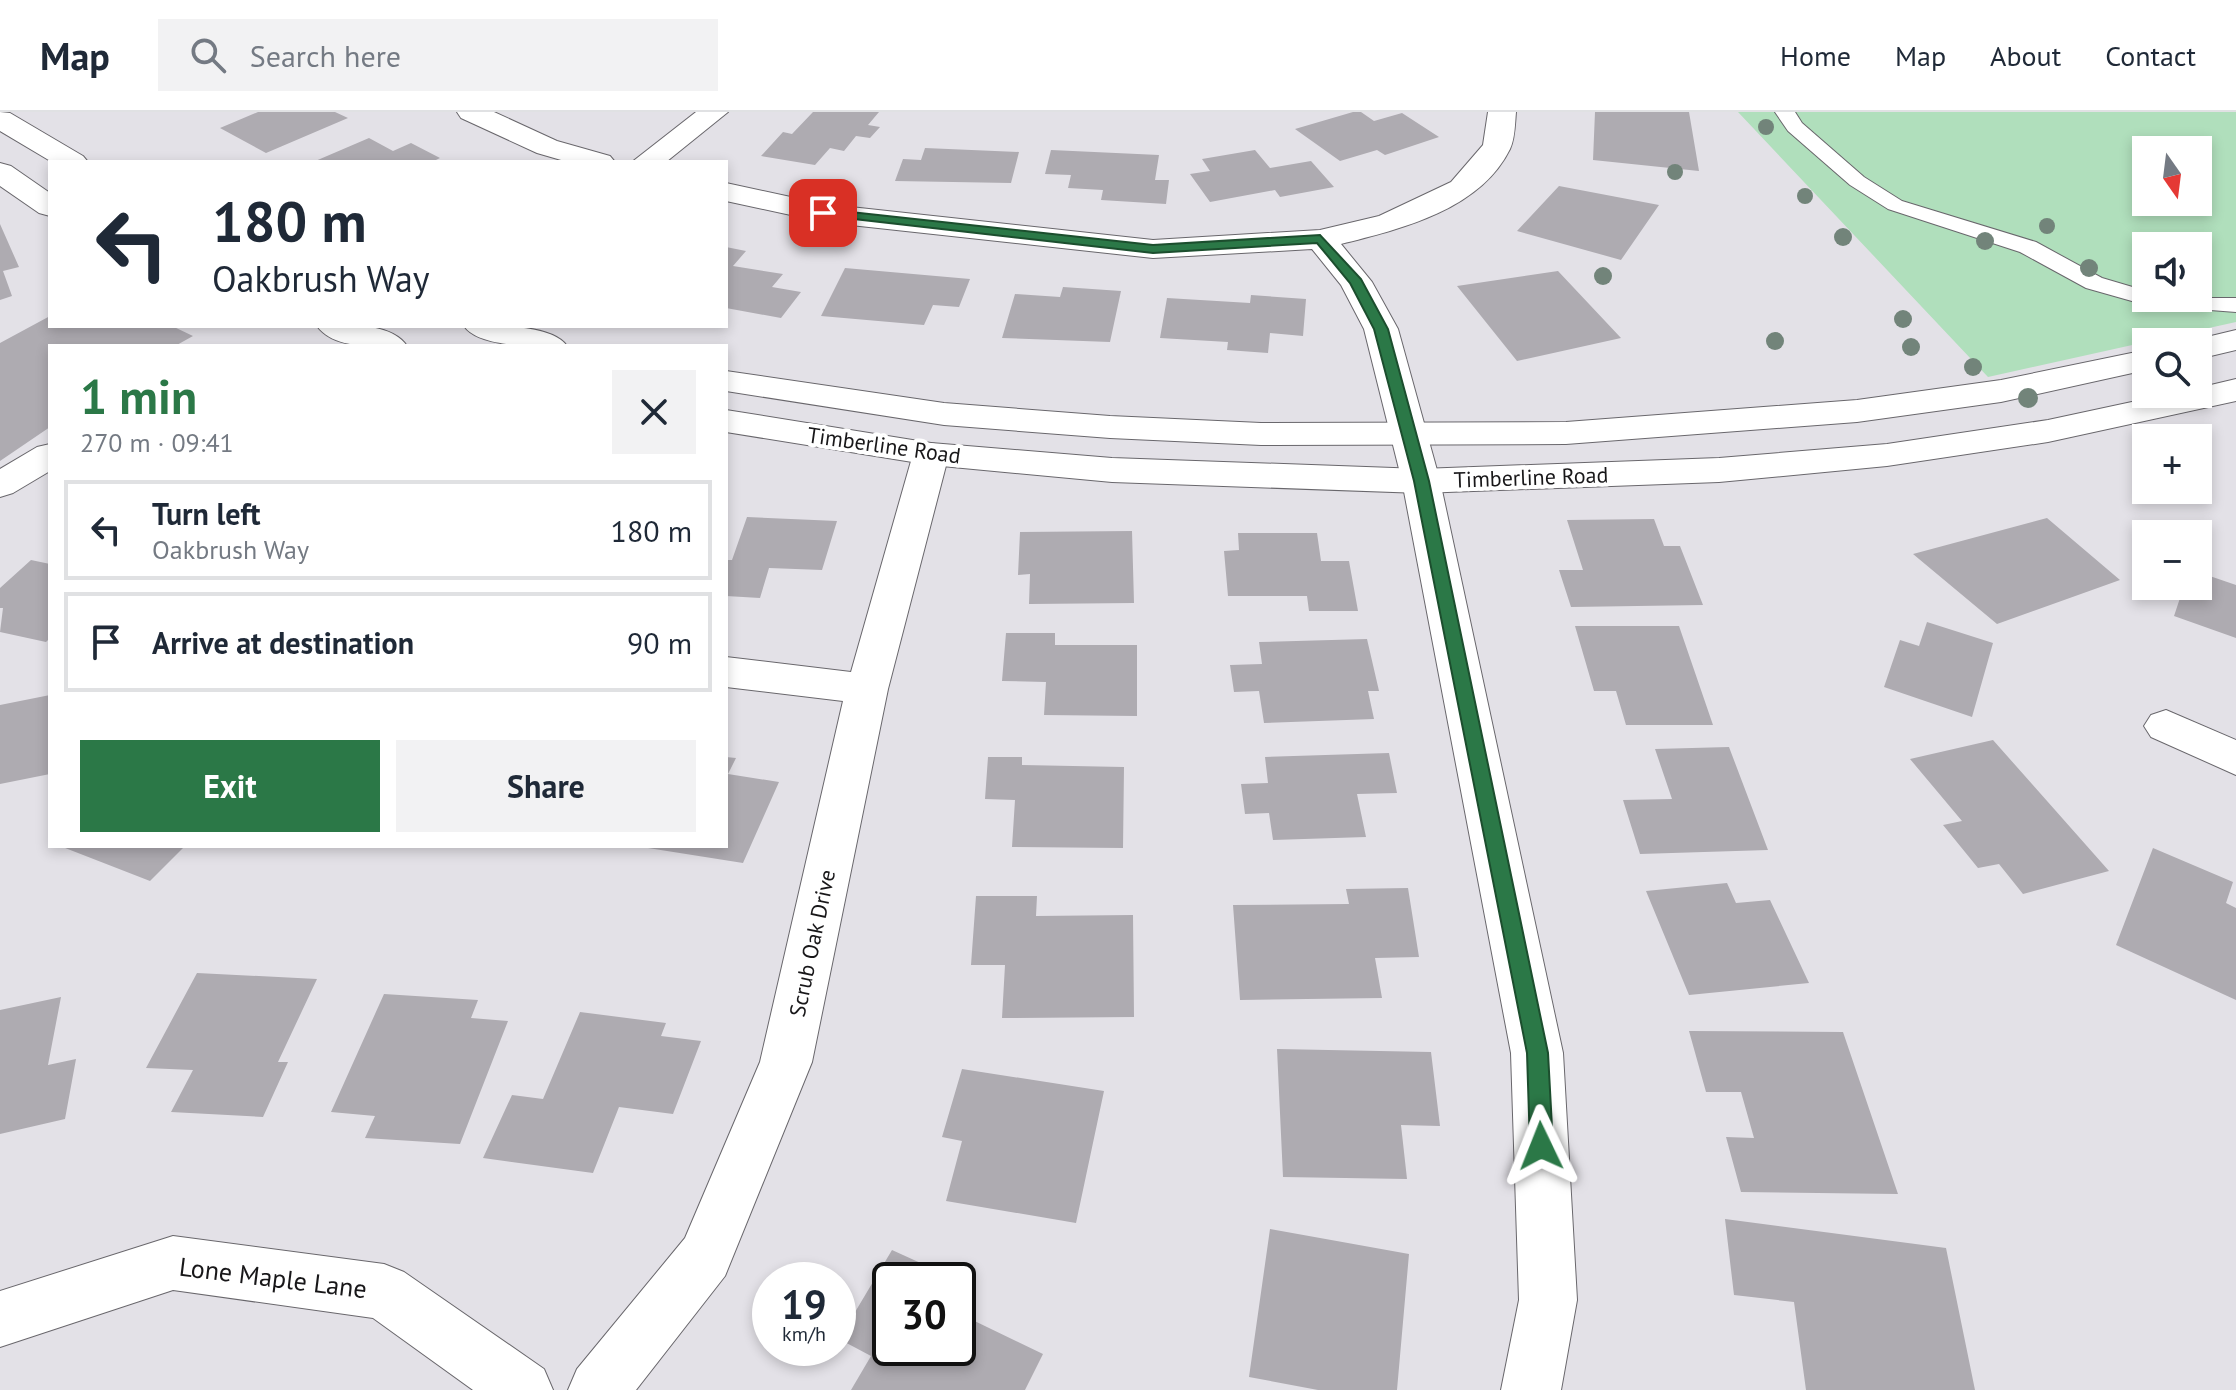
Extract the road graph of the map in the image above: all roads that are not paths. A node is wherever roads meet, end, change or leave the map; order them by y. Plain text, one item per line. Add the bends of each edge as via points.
1 (471, 112) edge
2 (714, 112) edge
3 (1502, 112) edge
4 (1785, 112) edge
5 (0, 119) edge
6 (70, 160) edge
7 (593, 160) edge
8 (650, 160) edge
9 (0, 172) edge
10 (728, 192) edge
11 (48, 206) edge
12 (1320, 239) junction
13 (2132, 294) edge
14 (2212, 305) edge
15 (2236, 305) edge
16 (340, 328) edge
17 (488, 328) edge
18 (2236, 340) edge
19 (384, 344) edge
20 (543, 344) edge
21 (2212, 346) edge
22 (2132, 363) edge
23 (728, 381) edge
24 (2236, 390) edge
25 (728, 421) edge
26 (1409, 435) junction
27 (931, 454) junction
28 (48, 456) edge
29 (1421, 481) junction
30 (0, 485) edge
31 (728, 672) edge
32 (867, 689) junction
33 (2166, 726) dead end
34 (2236, 759) edge
35 (0, 1319) edge
36 (523, 1390) edge
37 (598, 1390) edge
38 (1531, 1390) edge

1 - 7 street via 547,147
2 - 8 street
3 - 12 street via 1497,147 1462,188 1389,223
4 - 13 lane via 1857,181 1895,205 2028,247 2094,283
5 - 6 street
9 - 11 street
10 - 12 street via 823,213 1153,249
12 - 26 street via 1356,282 1381,329
14 - 15 lane
16 - 19 street
17 - 20 street
18 - 21 street
22 - 26 street, Timberline Road via 2001,391 1857,411 1566,433
23 - 26 street, Timberline Road via 1004,419 1261,434
24 - 29 street, Timberline Road via 2048,431 1887,455 1719,470
25 - 27 street, Timberline Road
26 - 29 street
27 - 29 street, Timberline Road via 1112,470
27 - 32 street, Scrub Oak Drive
28 - 30 street
29 - 38 street via 1537,1053 1548,1300
31 - 32 street
32 - 37 street, Scrub Oak Drive via 786,1062 705,1257
33 - 34 street
35 - 36 street, Lone Maple Lane via 173,1263 188,1265 384,1292

